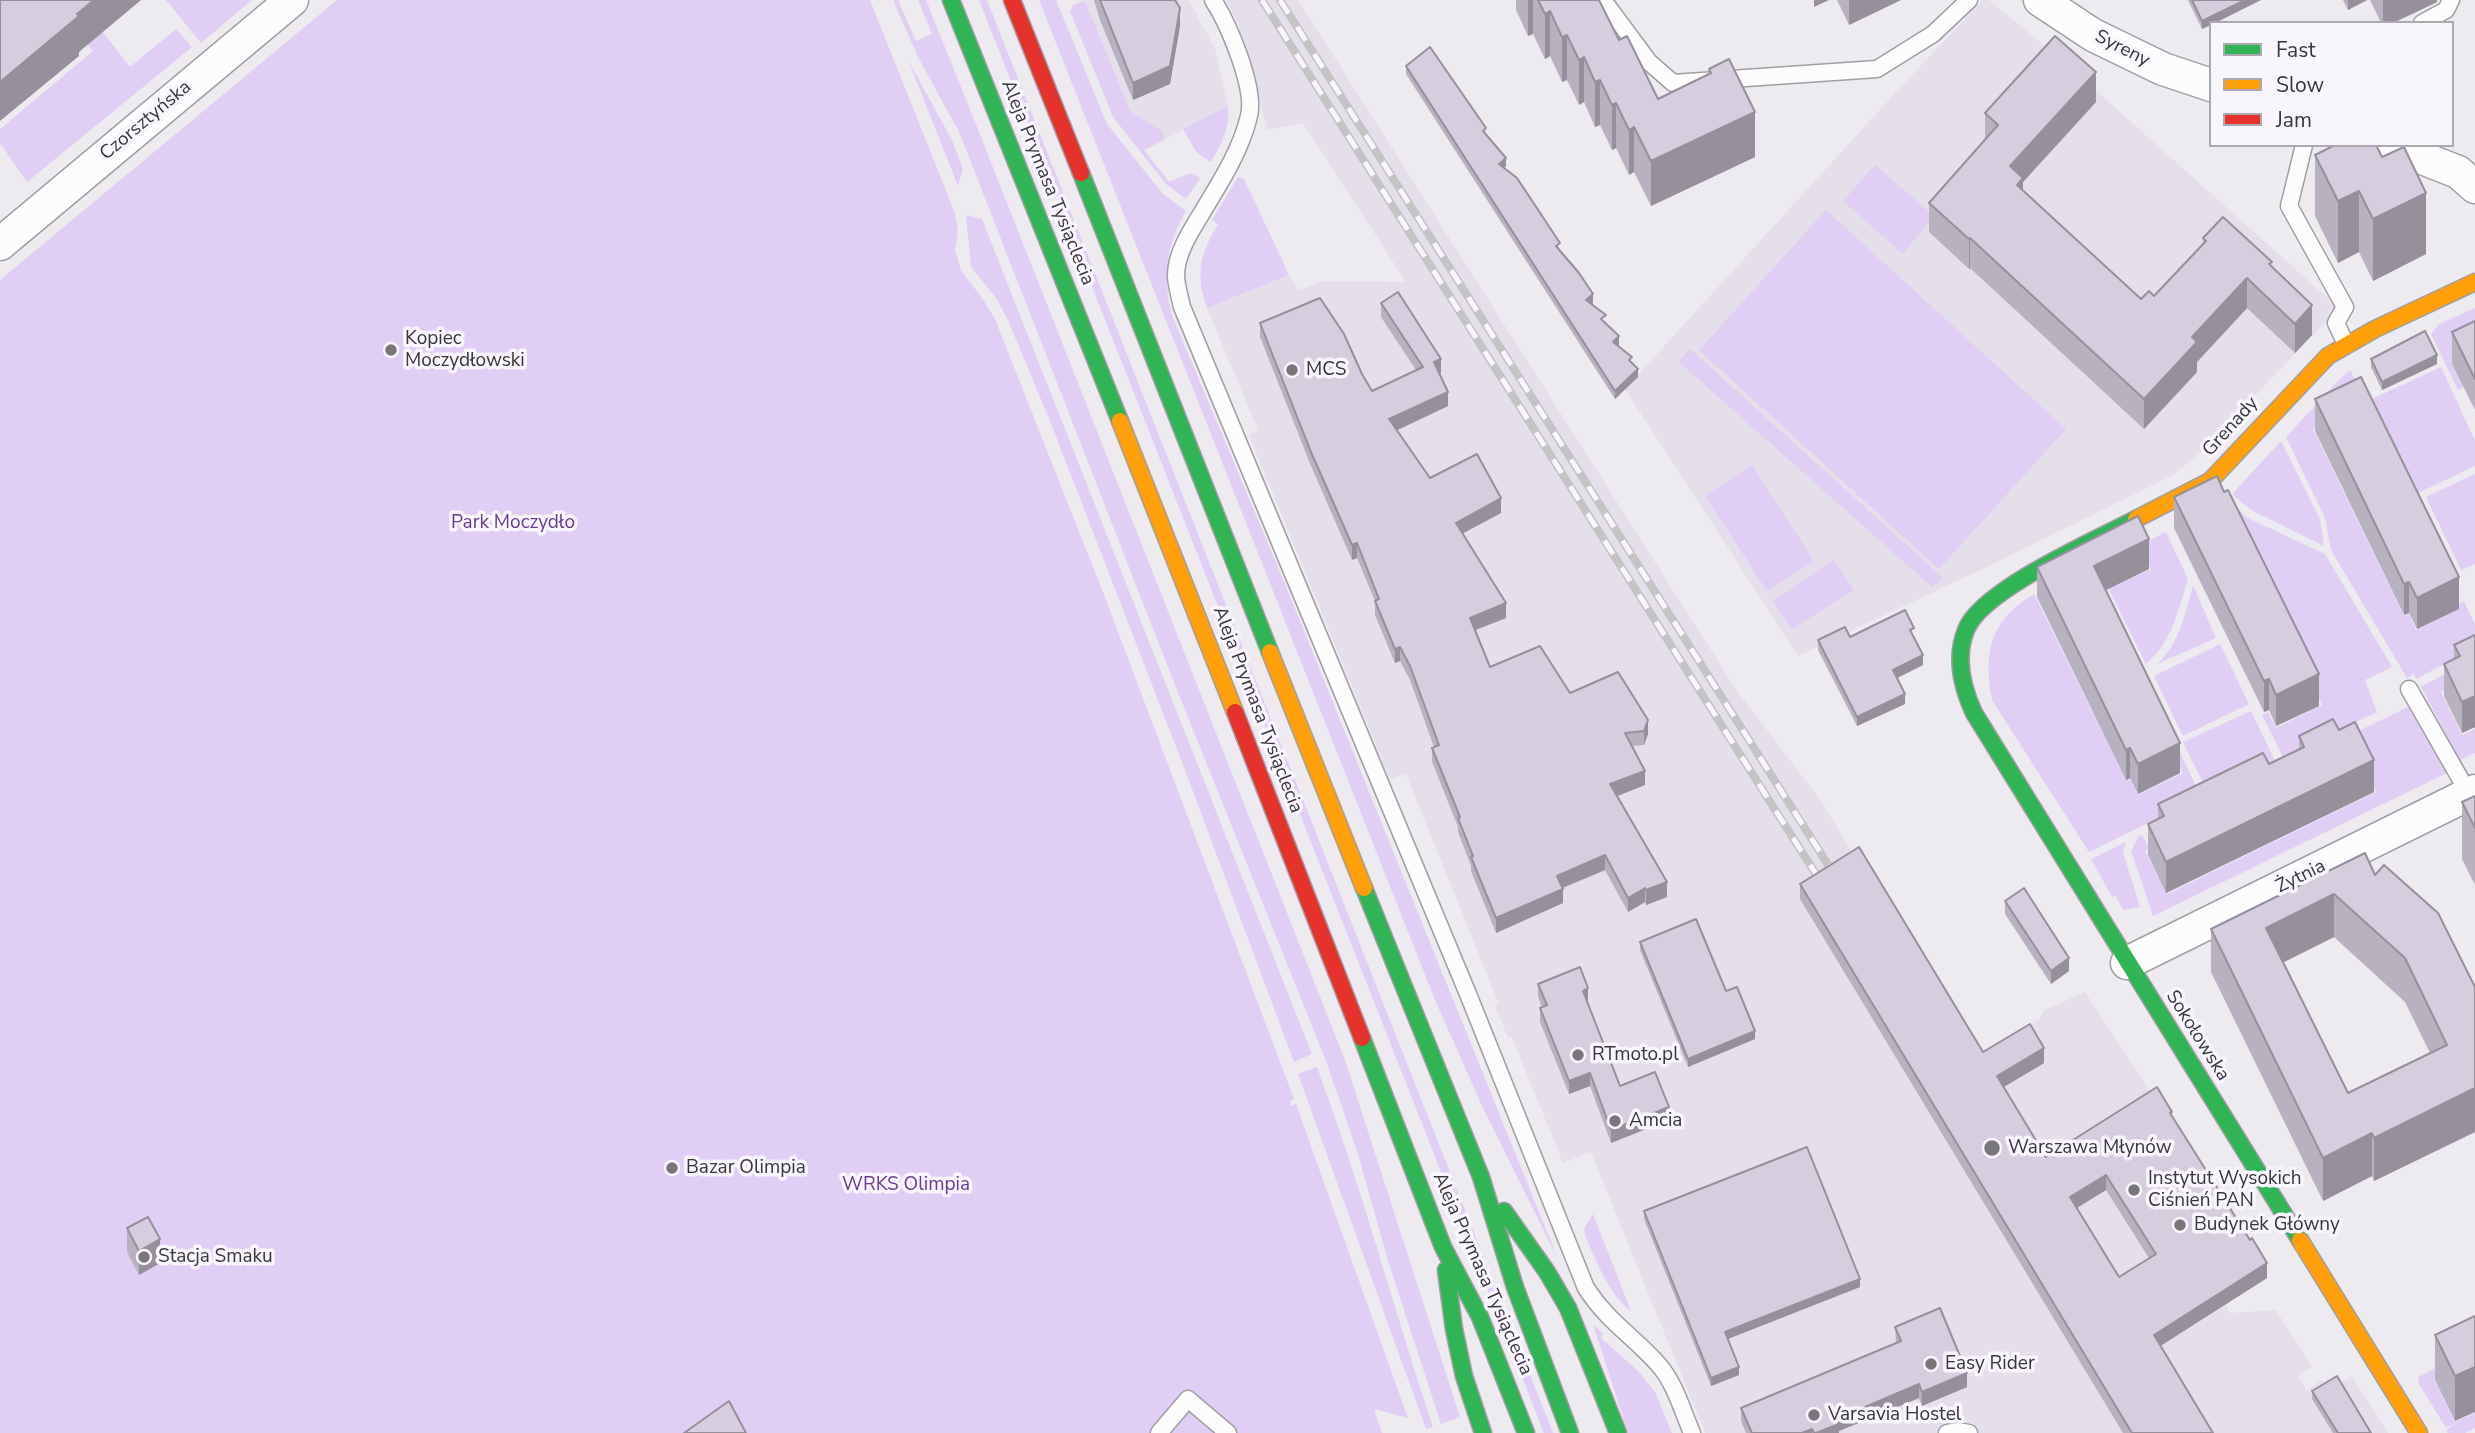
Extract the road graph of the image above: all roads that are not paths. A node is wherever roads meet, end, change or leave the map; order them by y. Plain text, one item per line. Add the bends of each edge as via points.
1 (292, 0) edge
2 (951, 0) edge
3 (1012, 0) edge
4 (1213, 0) edge
5 (1603, 0) edge
6 (1969, 0) edge
7 (2040, 0) edge
8 (2451, 0) edge
9 (2426, 21) edge
10 (2209, 84) edge
11 (2304, 147) edge
12 (2394, 147) edge
13 (2475, 187) edge
14 (0, 244) edge
15 (2475, 282) edge
16 (2346, 344) junction
17 (1960, 653) joint
18 (2409, 690) dead end
19 (2472, 793) edge
20 (2127, 962) junction
21 (1482, 1177) junction
22 (1443, 1247) junction
23 (1159, 1433) edge
24 (1228, 1433) edge
25 (1483, 1433) edge
26 (1526, 1433) edge
27 (1570, 1433) edge
28 (1618, 1433) edge
29 (1692, 1433) edge
30 (1947, 1433) edge
31 (1969, 1433) edge
32 (2419, 1433) edge

1 - 14 street, Czorsztyńska
2 - 22 main road, Aleja Prymasa Tysiąclecia
3 - 21 main road, Aleja Prymasa Tysiąclecia
4 - 29 lane via 1233,38 1250,95 1250,113 1234,158 1184,247 1176,274 1182,307 1586,1288 1600,1309 1668,1379
5 - 6 lane via 1649,62 1672,83 1877,69 1933,34
7 - 10 street, Syreny via 2093,35 2163,69
8 - 9 lane via 2446,10
11 - 16 lane via 2289,206 2346,307 2336,323
12 - 13 street via 2458,172
15 - 16 main road, Grenady
16 - 17 main road, Grenady via 2328,356 2210,481 1992,598 1966,628
17 - 20 main road, Sokołowska via 1968,703
18 - 19 lane
19 - 20 street, Żytnia
20 - 32 main road, Sokołowska
21 - 27 main road, Aleja Prymasa Tysiąclecia via 1515,1287
21 - 28 main road via 1568,1308
22 - 25 main road via 1464,1376
22 - 26 main road, Aleja Prymasa Tysiąclecia via 1480,1317
23 - 24 lane via 1188,1399
30 - 31 lane

